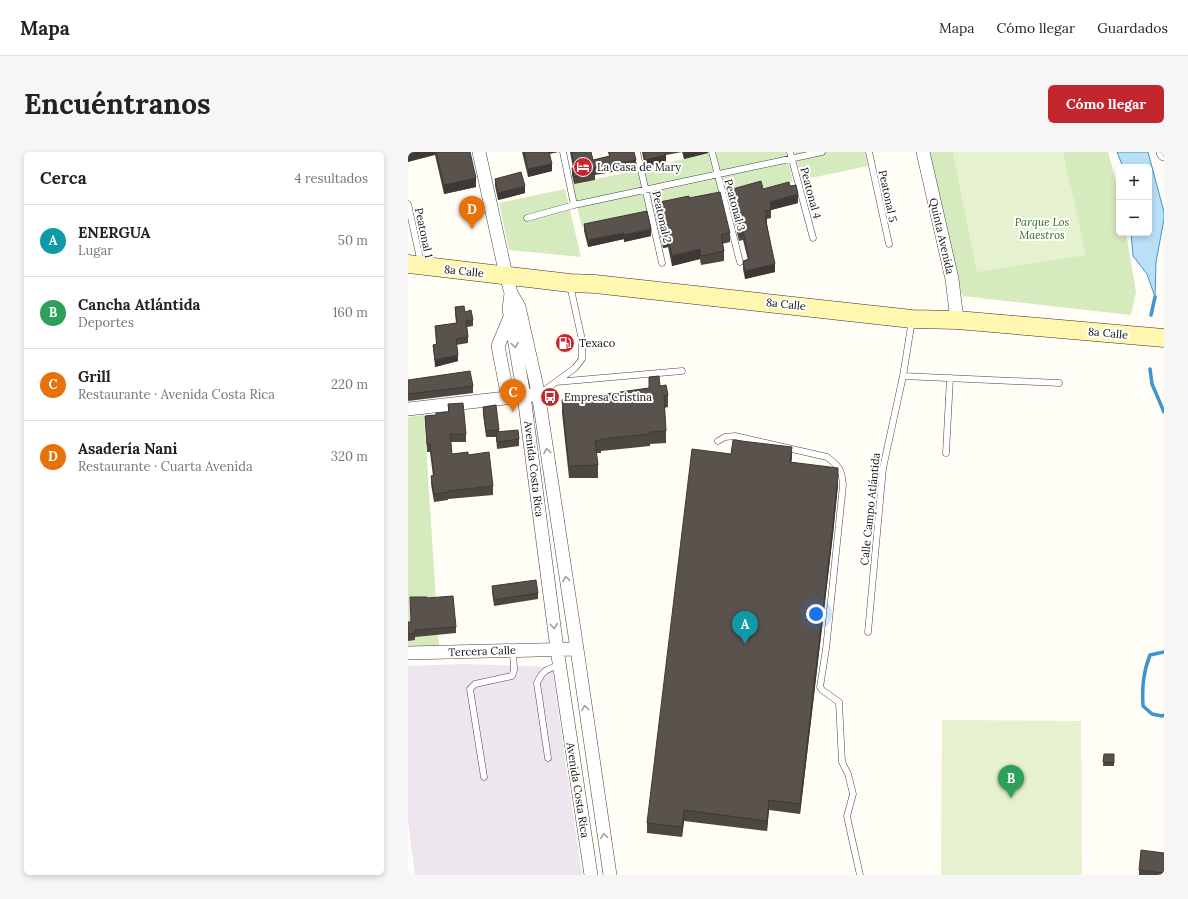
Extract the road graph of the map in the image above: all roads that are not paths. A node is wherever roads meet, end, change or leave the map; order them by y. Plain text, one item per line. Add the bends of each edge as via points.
1 (479, 152) edge
2 (563, 152) edge
3 (637, 152) edge
4 (712, 152) edge
5 (822, 152) edge
6 (869, 152) edge
7 (923, 152) edge
8 (791, 155) edge
9 (717, 174) junction
10 (645, 189) junction
11 (408, 204) edge
12 (574, 204) junction
13 (527, 218) dead end
14 (813, 238) dead end
15 (889, 244) dead end
16 (740, 262) dead end
17 (662, 263) dead end
18 (415, 265) edge
19 (506, 275) junction
20 (570, 283) junction
21 (511, 293) junction
22 (510, 317) junction
23 (912, 318) junction
24 (957, 320) junction
25 (1164, 338) edge
26 (682, 371) dead end
27 (903, 376) junction
28 (950, 378) junction
29 (554, 383) junction
30 (1059, 383) dead end
31 (538, 395) junction
32 (524, 396) junction
33 (508, 398) junction
34 (408, 408) edge
35 (718, 441) dead end
36 (946, 454) dead end
37 (868, 632) dead end
38 (557, 649) junction
39 (577, 649) junction
40 (513, 650) junction
41 (408, 653) edge
42 (559, 665) junction
43 (548, 758) dead end
44 (484, 776) dead end
45 (591, 875) edge
46 (610, 875) edge
47 (860, 875) edge

1 - 19 street
2 - 12 lane
3 - 10 lane, Peatonal 2
4 - 9 lane, Peatonal 3
5 - 8 lane
6 - 15 lane, Peatonal 5
7 - 24 street, Quinta Avenida via 952,279
8 - 9 lane
8 - 14 lane, Peatonal 4
9 - 10 lane
9 - 16 lane, Peatonal 3
10 - 12 lane
10 - 17 lane, Peatonal 2
11 - 18 lane, Peatonal 1
12 - 13 lane
18 - 19 street, 8a Calle
19 - 20 street, 8a Calle
19 - 21 street
20 - 23 street, 8a Calle
20 - 29 lane via 582,340 582,358 575,368
21 - 22 street, Avenida Costa Rica
21 - 31 street, Avenida Costa Rica via 519,307
22 -> 32 street, Avenida Costa Rica
22 - 33 street via 498,346
23 - 24 street, 8a Calle
23 - 27 lane, Calle Campo Atlántida
24 - 25 street, 8a Calle
26 - 29 lane
27 - 28 lane
27 - 37 lane, Calle Campo Atlántida via 883,468
28 - 30 lane
28 - 36 lane
29 - 31 lane
31 - 32 street
39 -> 31 street, Avenida Costa Rica
32 - 33 street
32 -> 38 street, Avenida Costa Rica
33 - 34 street
35 - 47 lane via 735,436 827,457 837,464 842,474 843,485 820,687 839,702 842,762 853,794 847,816
38 - 39 street, Tercera Calle
38 - 40 street, Tercera Calle
38 - 42 street, Avenida Costa Rica
46 -> 39 street, Avenida Costa Rica
40 - 41 street, Tercera Calle
40 - 44 lane via 512,676 475,684 470,689
42 - 43 lane via 545,670 537,683
42 - 45 street, Avenida Costa Rica

